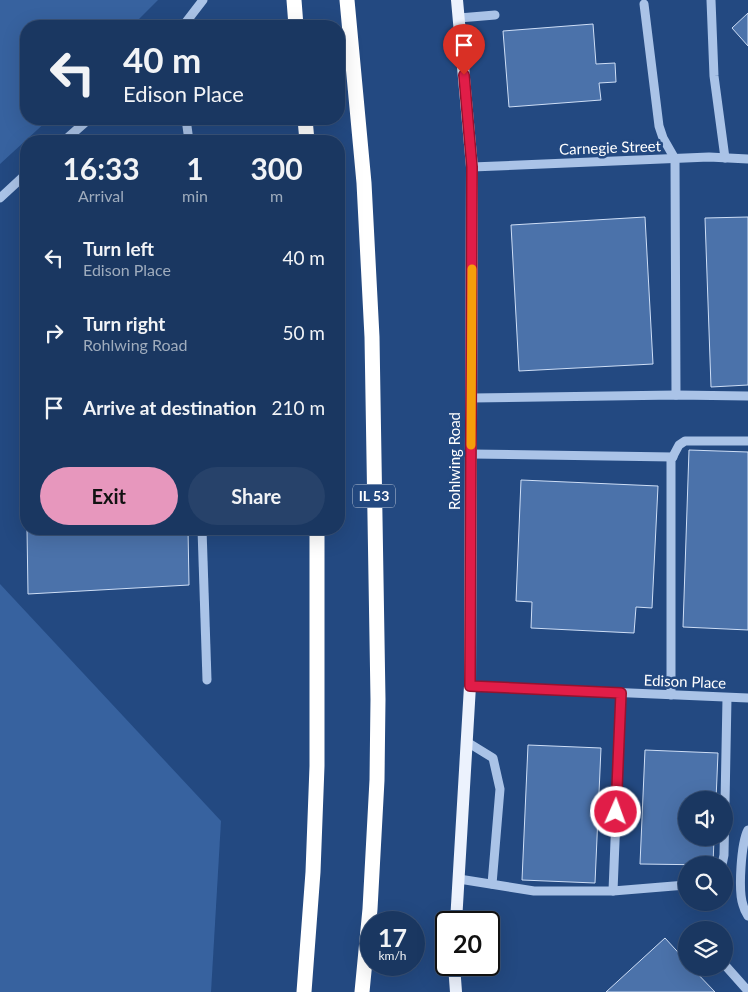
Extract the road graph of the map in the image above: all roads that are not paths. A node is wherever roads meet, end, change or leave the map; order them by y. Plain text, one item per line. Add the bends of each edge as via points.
1 (203, 0) edge
2 (294, 0) edge
3 (347, 0) edge
4 (457, 0) edge
5 (711, 0) edge
6 (644, 4) dead end
7 (495, 15) dead end
8 (459, 18) junction
9 (188, 20) edge
10 (296, 20) edge
11 (82, 125) edge
12 (71, 135) edge
13 (725, 158) junction
14 (675, 159) junction
15 (748, 159) edge
16 (472, 167) junction
17 (20, 180) edge
18 (0, 198) edge
19 (676, 396) junction
20 (748, 396) edge
21 (472, 398) junction
22 (748, 441) edge
23 (471, 454) junction
24 (672, 457) junction
25 (202, 535) edge
26 (317, 535) edge
27 (206, 680) dead end
28 (470, 686) junction
29 (621, 693) junction
30 (671, 695) junction
31 (727, 698) junction
32 (748, 698) edge
33 (467, 742) junction
34 (748, 830) edge
35 (724, 856) edge
36 (459, 878) junction
37 (492, 884) junction
38 (678, 886) edge
39 (613, 890) junction
40 (457, 911) edge
41 (748, 916) edge
42 (733, 974) edge
43 (455, 976) edge
44 (748, 991) edge
45 (304, 992) edge
46 (362, 992) edge
47 (456, 992) edge

1 - 9 street
2 - 10 highway
3 - 46 highway, IL 53 via 364,183 372,337 378,699 370,909
4 - 8 main road, Rohlwing Road
5 - 13 street via 714,76
6 - 14 street via 660,126
7 - 8 street
8 - 16 main road, Rohlwing Road
11 - 12 street
13 - 14 street, Carnegie Street
13 - 15 street, Carnegie Street
14 - 16 street, Carnegie Street
14 - 19 street
16 - 21 main road, Rohlwing Road
17 - 18 street
19 - 20 street
19 - 21 street
21 - 23 main road, Rohlwing Road
22 - 24 street via 685,441
23 - 24 street
23 - 28 main road, Rohlwing Road
24 - 30 street
25 - 27 street
26 - 45 highway via 317,766
28 - 29 street, Edison Place
28 - 33 main road, Rohlwing Road
29 - 30 street, Edison Place
29 - 39 street
30 - 31 street, Edison Place
31 - 32 street, Edison Place
31 - 35 street
33 - 36 main road, Rohlwing Road
33 - 37 street via 493,758 500,789
34 - 41 street via 741,867 742,904
36 - 37 street
36 - 40 main road, Rohlwing Road
37 - 39 street via 534,891
38 - 39 street
42 - 44 street
43 - 47 main road

